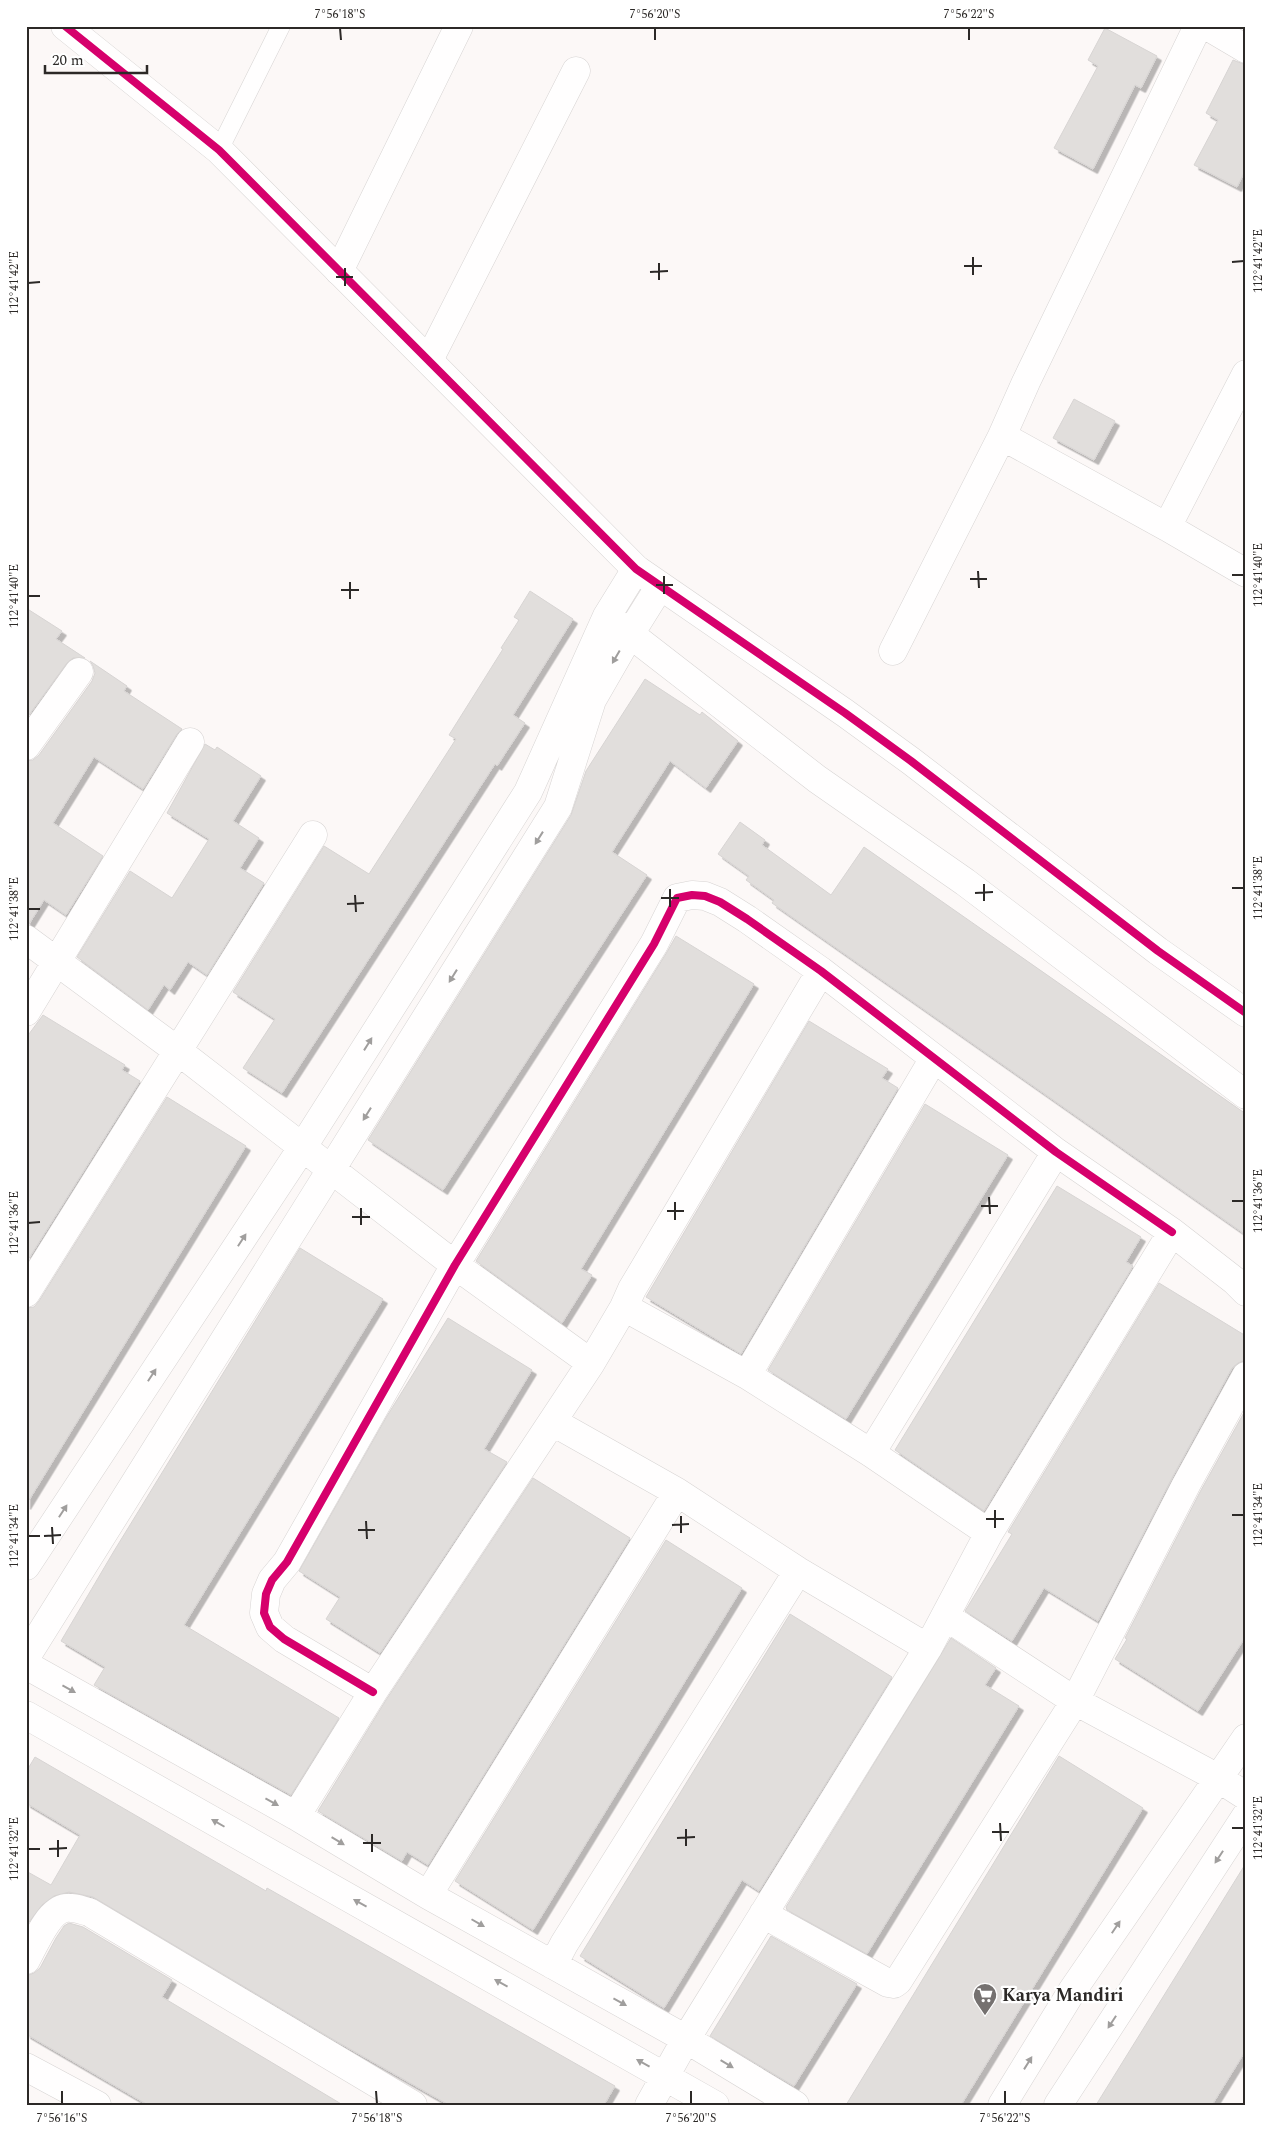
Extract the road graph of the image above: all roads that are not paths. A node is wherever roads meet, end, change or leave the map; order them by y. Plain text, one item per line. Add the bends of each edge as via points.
1 (65, 26) edge
2 (282, 26) edge
3 (459, 26) edge
4 (1198, 26) edge
5 (1207, 26) edge
6 (1246, 49) edge
7 (576, 70) dead end
8 (219, 150) junction
9 (339, 271) junction
10 (428, 360) junction
11 (1246, 374) edge
12 (1002, 436) junction
13 (1167, 527) junction
14 (636, 569) junction
15 (1246, 573) edge
16 (660, 586) junction
17 (607, 616) junction
18 (630, 634) junction
19 (893, 651) dead end
20 (79, 672) dead end
21 (190, 742) dead end
22 (26, 746) edge
23 (528, 792) junction
24 (558, 807) junction
25 (313, 835) dead end
26 (26, 938) edge
27 (57, 963) junction
28 (821, 971) junction
29 (26, 1012) edge
30 (1246, 1012) edge
31 (178, 1051) junction
32 (934, 1058) junction
33 (1246, 1095) edge
34 (302, 1148) junction
35 (1056, 1152) junction
36 (332, 1171) junction
37 (1172, 1232) junction
38 (454, 1265) junction
39 (1246, 1292) edge
40 (26, 1293) edge
41 (624, 1307) junction
42 (591, 1363) junction
43 (747, 1375) junction
44 (1246, 1376) edge
45 (553, 1422) junction
46 (871, 1453) junction
47 (677, 1492) junction
48 (989, 1533) junction
49 (26, 1566) edge
50 (798, 1571) junction
51 (945, 1616) junction
52 (928, 1648) junction
53 (26, 1657) edge
54 (26, 1665) edge
55 (373, 1692) junction
56 (1075, 1701) junction
57 (26, 1715) edge
58 (1244, 1746) edge
59 (1218, 1778) junction
60 (1246, 1796) edge
61 (296, 1816) junction
62 (1246, 1816) edge
63 (428, 1895) junction
64 (763, 1914) junction
65 (26, 1960) edge
66 (553, 1965) junction
67 (686, 2038) junction
68 (26, 2067) edge
69 (666, 2076) junction
70 (97, 2105) edge
71 (412, 2105) edge
72 (650, 2105) edge
73 (716, 2105) edge
74 (795, 2105) edge
75 (1002, 2105) edge
76 (1058, 2105) edge

1 - 8 street
2 - 8 lane
3 - 9 street
4 - 12 street
5 - 6 street
7 - 10 street
8 - 9 street
9 - 10 street
10 - 14 street
11 - 13 street
12 - 13 street
12 - 19 street
13 - 15 street
14 - 16 street
14 - 17 street
16 - 18 street
16 - 30 street via 904,755 1158,952
17 - 18 street
17 - 23 street
18 -> 24 street via 592,700
18 - 33 street via 816,779 965,882
20 - 22 street
21 - 27 street
23 - 24 street
34 -> 23 street
24 -> 36 street
25 - 31 street
26 - 27 street
27 - 29 street
27 - 31 street
28 - 32 street
28 - 38 street via 720,902 706,896 677,898 654,944
28 - 41 street
31 - 34 street
31 - 40 street
32 - 35 street
32 - 43 street
34 - 36 street
49 -> 34 street
35 - 37 street
35 - 46 street
36 - 38 street
36 - 53 street
37 - 39 street
37 - 48 street
38 - 42 street
38 - 55 street via 266,1594 264,1613 270,1627 284,1639
41 - 42 street
41 - 43 street
42 - 45 street
43 - 46 street
44 - 56 street
45 - 47 street
45 - 55 street
46 - 48 street
47 - 50 street
47 - 63 street
48 - 51 street
50 - 52 street
50 - 66 street
51 - 52 street
51 - 56 street
52 - 64 street
54 -> 61 street
55 - 61 street
56 - 59 street
56 - 64 street via 896,1983 888,1982
69 -> 57 street
58 - 59 street
59 - 60 street
75 -> 59 street via 1072,1991
61 -> 63 street
62 -> 76 street
63 -> 66 street
64 - 67 street
65 - 71 street via 45,1925 55,1914 64,1908 88,1912
66 -> 67 street
67 - 69 street
67 -> 74 street
68 - 70 street
69 - 72 street
69 - 73 street

